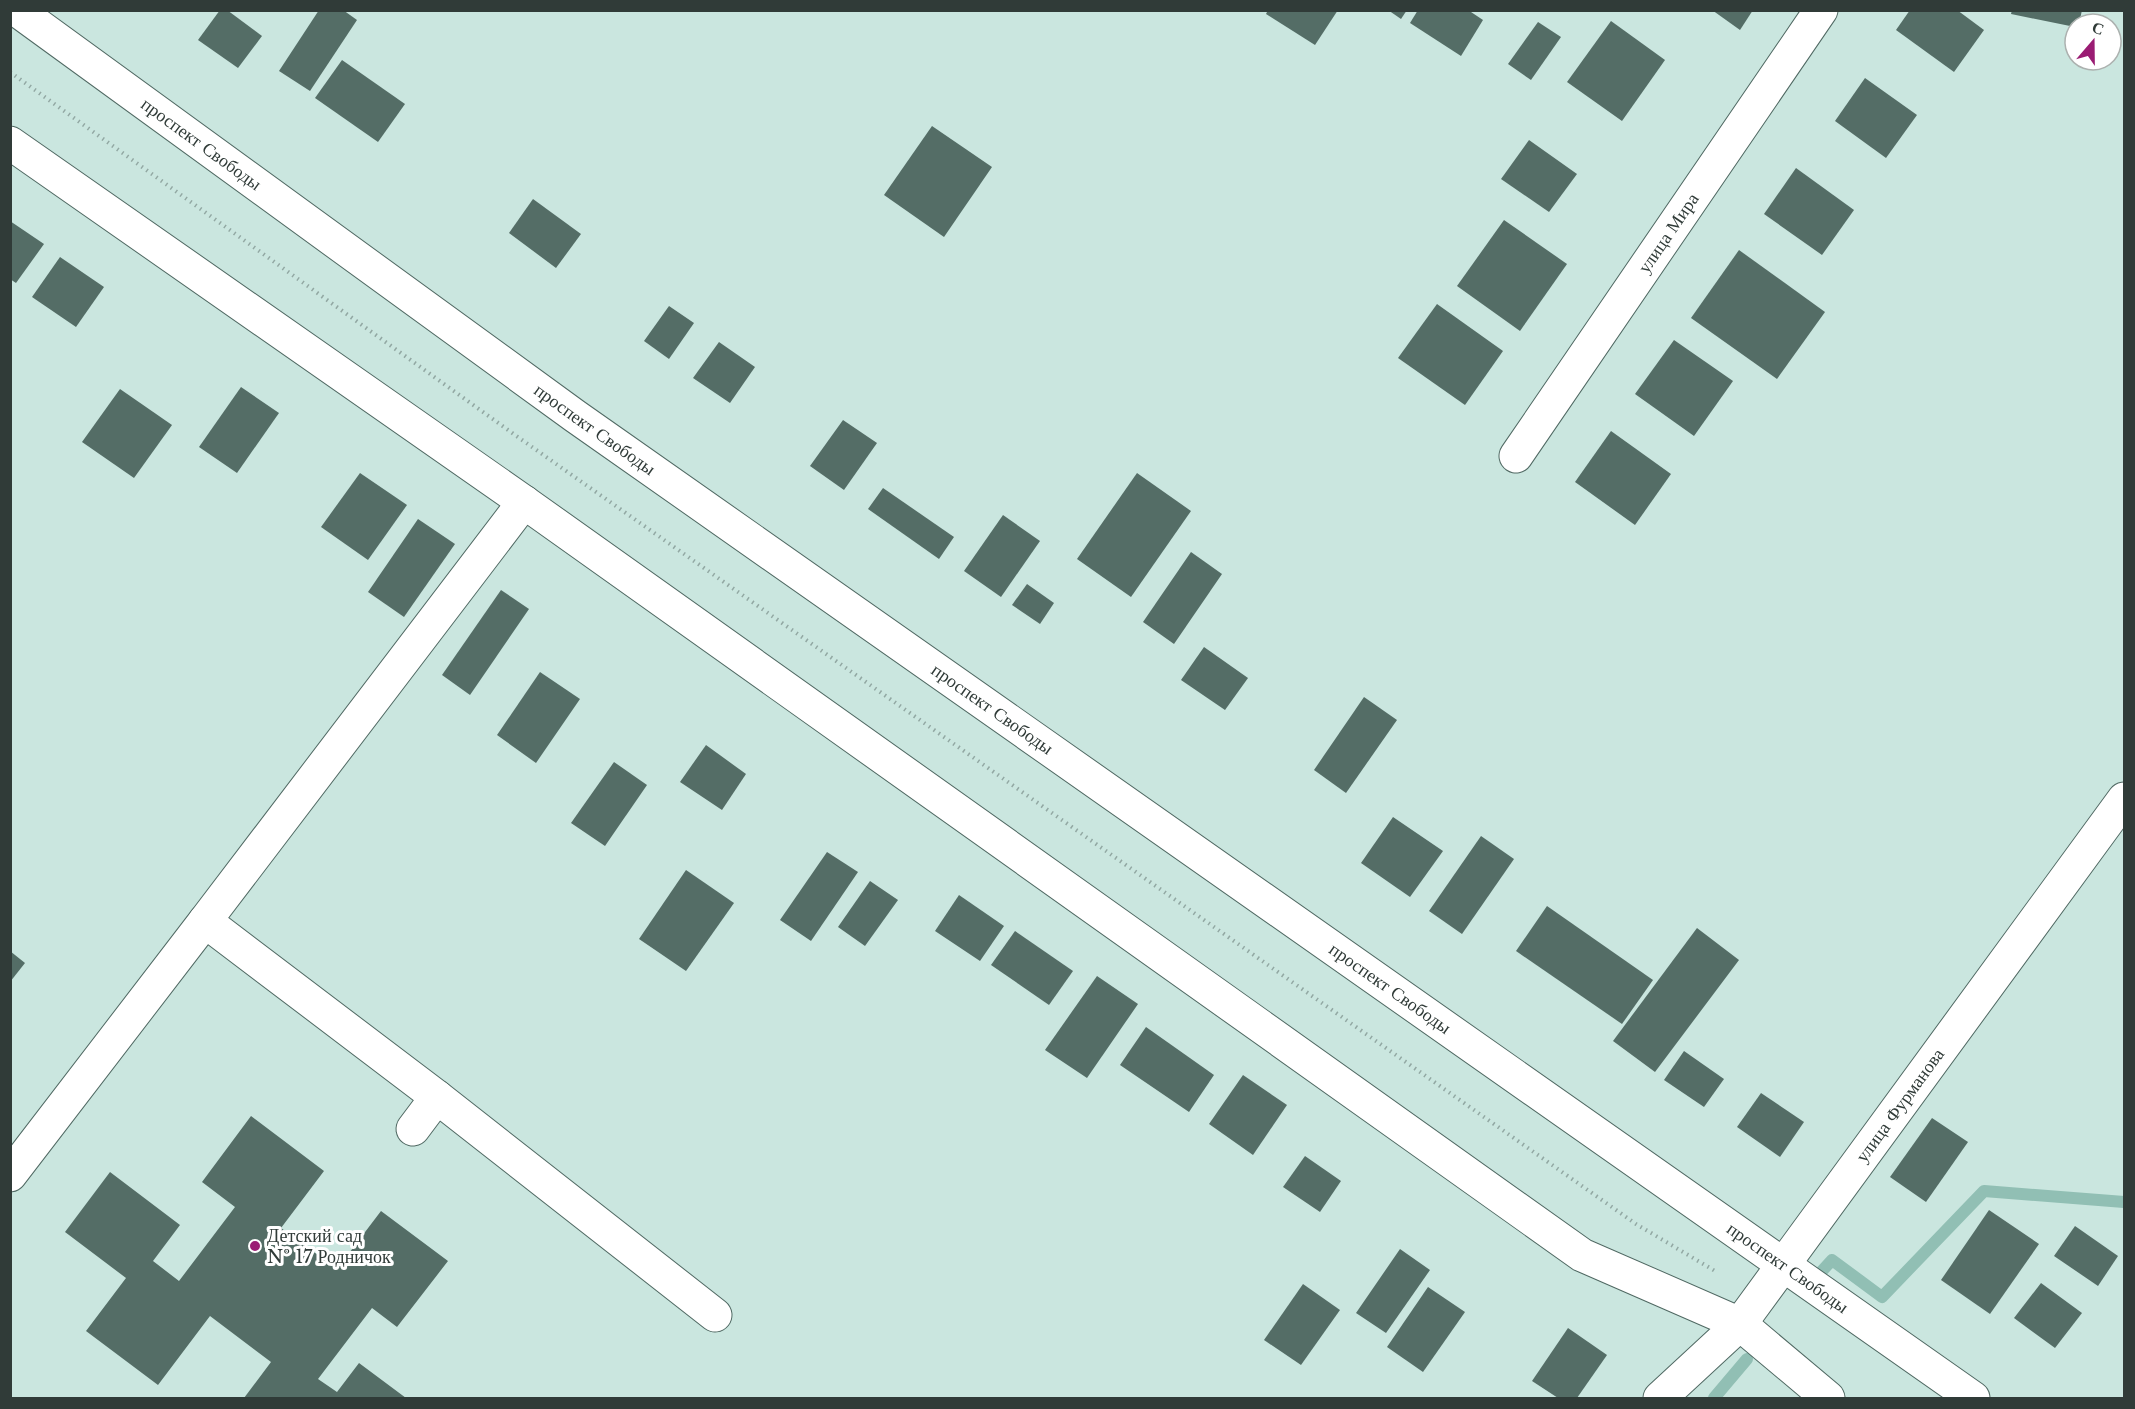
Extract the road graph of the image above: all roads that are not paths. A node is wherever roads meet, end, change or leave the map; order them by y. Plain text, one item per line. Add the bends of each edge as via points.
1 (17, 10) edge
2 (1821, 10) edge
3 (10, 144) edge
4 (1516, 456) dead end
5 (524, 502) junction
6 (2124, 799) edge
7 (205, 921) junction
8 (437, 1097) junction
9 (413, 1129) dead end
10 (10, 1175) edge
11 (1783, 1265) junction
12 (715, 1315) dead end
13 (1740, 1324) junction
14 (1660, 1398) edge
15 (1828, 1398) edge
16 (1972, 1398) edge

1 - 11 street, проспект Свободы via 574,416
2 - 4 street, улица Мира
3 - 5 street
5 - 7 street
5 - 13 street via 1582,1255
6 - 11 street, улица Фурманова
7 - 8 street
7 - 10 street
8 - 9 street
8 - 12 street
11 - 13 street, улица Фурманова
11 - 16 street, проспект Свободы
13 - 14 street, улица Фурманова
13 - 15 street

